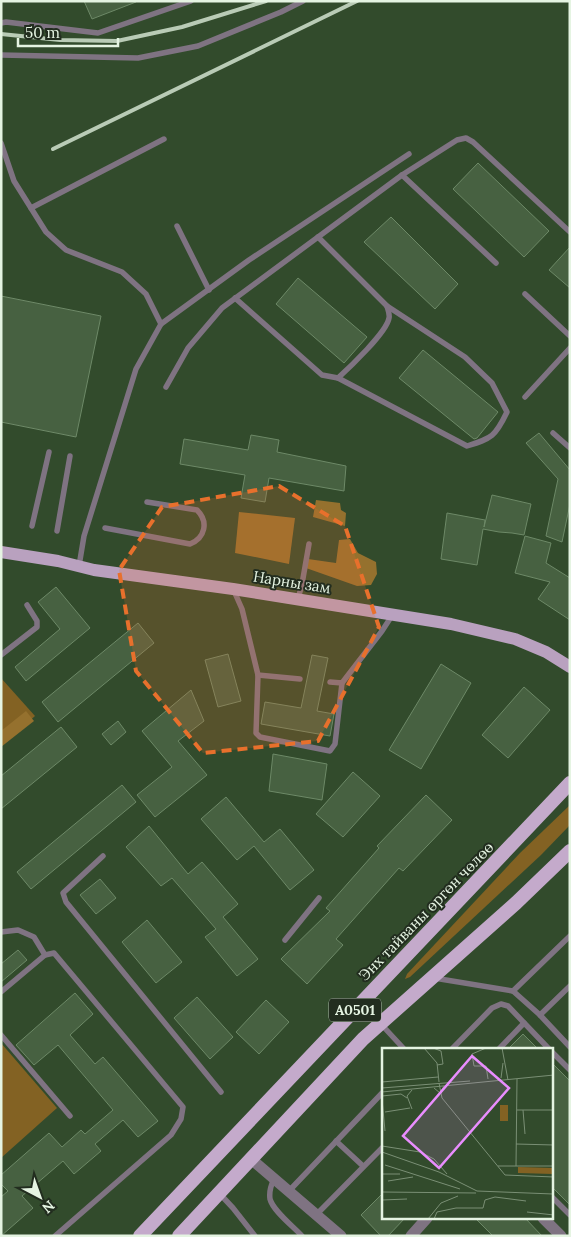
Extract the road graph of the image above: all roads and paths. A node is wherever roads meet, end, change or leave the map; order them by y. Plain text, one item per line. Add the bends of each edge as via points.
1 (191, 1) edge
2 (304, 1) edge
3 (1, 23) edge
4 (1, 55) edge
5 (164, 139) dead end
6 (1, 143) edge
7 (409, 154) dead end
8 (402, 175) junction
9 (31, 208) junction
10 (177, 226) dead end
11 (570, 232) edge
12 (318, 237) junction
13 (496, 263) dead end
14 (209, 290) junction
15 (525, 294) dead end
16 (235, 298) junction
17 (387, 306) junction
18 (161, 324) junction
19 (570, 336) edge
20 (570, 348) edge
21 (338, 378) junction
22 (166, 387) dead end
23 (525, 397) dead end
24 (553, 433) dead end
25 (570, 448) edge
26 (49, 452) dead end
27 (70, 456) dead end
28 (147, 502) dead end
29 (32, 526) dead end
30 (105, 528) dead end
31 (57, 531) dead end
32 (309, 544) dead end
33 (1, 552) edge
34 (79, 566) junction
35 (233, 589) junction
36 (298, 599) junction
37 (27, 605) dead end
38 (393, 614) junction
39 (1, 655) edge
40 (570, 667) edge
41 (258, 675) junction
42 (300, 679) dead end
43 (330, 682) dead end
44 (342, 683) junction
45 (570, 783) edge
46 (570, 852) edge
47 (103, 856) dead end
48 (318, 898) dead end
49 (1, 932) edge
50 (570, 936) edge
51 (285, 940) dead end
52 (45, 955) junction
53 (432, 978) junction
54 (570, 986) edge
55 (513, 990) junction
56 (1, 992) edge
57 (540, 1015) junction
58 (380, 1023) junction
59 (524, 1023) junction
60 (1, 1034) edge
61 (570, 1046) edge
62 (403, 1048) edge
63 (453, 1048) edge
64 (500, 1048) edge
65 (548, 1048) edge
66 (554, 1054) edge
67 (570, 1070) edge
68 (221, 1092) dead end
69 (382, 1093) edge
70 (70, 1116) dead end
71 (336, 1141) junction
72 (382, 1148) edge
73 (251, 1159) junction
74 (363, 1166) junction
75 (274, 1180) junction
76 (288, 1192) junction
77 (219, 1193) junction
78 (554, 1199) edge
79 (316, 1215) junction
80 (570, 1215) edge
81 (425, 1220) edge
82 (545, 1220) edge
83 (251, 1234) edge
84 (55, 1236) edge
85 (140, 1236) edge
86 (180, 1236) edge
87 (302, 1236) edge
88 (341, 1236) edge
89 (411, 1236) edge
90 (561, 1236) edge

1 - 3 lane via 98,33
2 - 4 lane via 198,46 138,58
5 - 9 lane
6 - 9 lane via 14,181
7 - 14 lane
8 - 11 lane via 457,140 466,138
8 - 12 lane
8 - 13 lane
9 - 18 lane via 46,232 66,250 122,272 146,294
10 - 14 lane
12 - 16 lane
12 - 17 lane
14 - 18 lane
15 - 19 lane
16 - 21 lane via 322,375
16 - 22 lane via 222,308 188,348
17 - 21 lane via 390,318 383,331
17 - 21 lane via 465,357 492,383 507,412 500,428 488,439 466,446
18 - 34 lane via 136,369 84,536
20 - 23 lane
24 - 25 lane
26 - 29 lane
27 - 31 lane
28 - 30 lane via 197,510 204,520 203,534 197,542 190,544
32 - 36 lane
33 - 34 main road, Нарны зам
34 - 35 main road, Нарны зам
35 - 36 main road, Нарны зам
35 - 41 lane via 242,608
36 - 38 main road, Нарны зам
37 - 39 lane via 37,620 37,627
38 - 40 main road, Нарны зам via 516,639
38 - 44 lane
41 - 42 lane
41 - 44 lane via 256,733 260,738 330,751 334,744
43 - 44 lane
45 - 85 highway, Энх тайваны өргөн чөлөө / A0501
46 - 53 highway, A0501
47 - 68 lane via 63,893 66,902
48 - 51 lane
49 - 52 lane via 18,930 34,937
50 - 55 lane
52 - 56 lane
52 - 84 lane via 54,953 183,1107 181,1119 171,1135
53 - 55 lane
53 - 58 highway, A0501
54 - 57 lane
55 - 57 lane
57 - 61 lane
58 - 62 lane
58 - 73 highway, A0501
59 - 63 lane via 508,1006 500,1004 492,1008
59 - 64 lane
59 - 65 lane
60 - 70 lane
66 - 67 lane
69 - 71 lane
71 - 74 lane
71 - 76 lane
72 - 74 lane
73 - 75 street
73 - 77 highway, A0501
74 - 79 lane
75 - 76 street
75 - 87 lane via 270,1187 270,1200
76 - 79 street
77 - 83 lane
77 - 86 highway, A0501
78 - 80 lane
79 - 88 street
81 - 89 street
82 - 90 street

